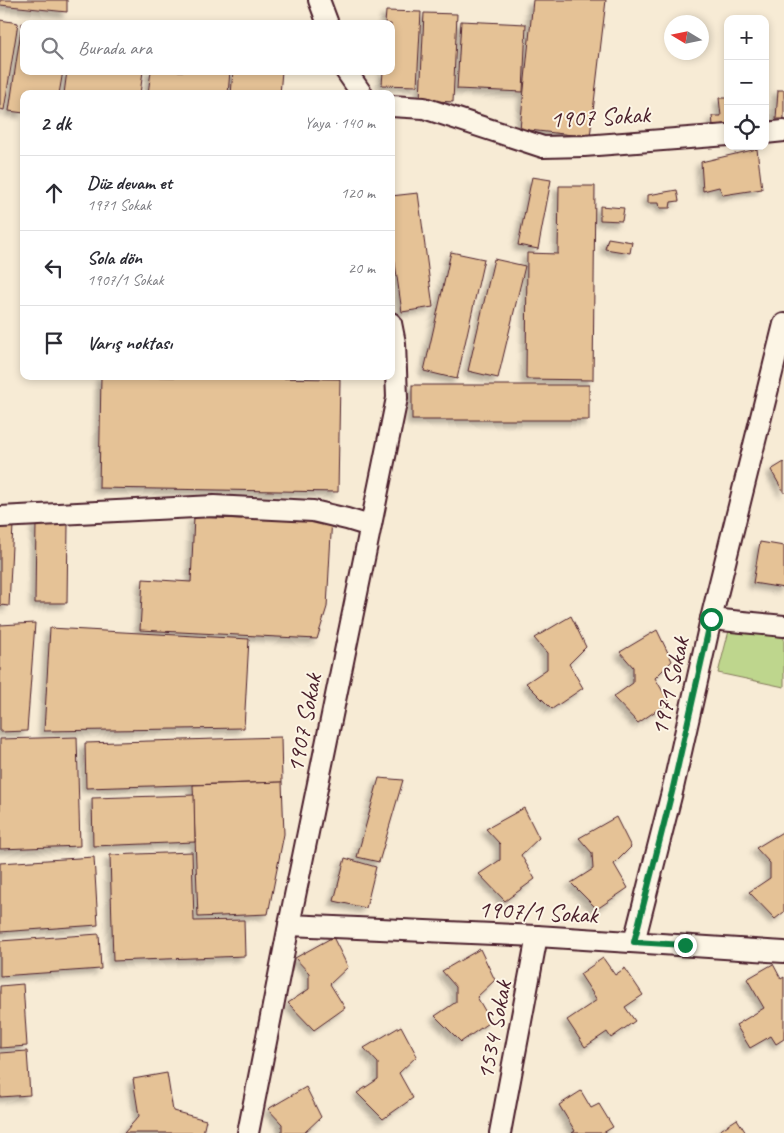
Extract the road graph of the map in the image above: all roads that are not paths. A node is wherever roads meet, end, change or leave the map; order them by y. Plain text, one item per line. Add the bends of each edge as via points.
1 (319, 0) edge
2 (326, 20) edge
3 (349, 75) edge
4 (359, 90) edge
5 (395, 106) edge
6 (784, 131) edge
7 (769, 133) edge
8 (724, 135) edge
9 (784, 324) edge
10 (395, 343) edge
11 (0, 517) edge
12 (370, 526) junction
13 (711, 619) junction
14 (784, 626) edge
15 (289, 925) junction
16 (537, 936) junction
17 (634, 942) junction
18 (784, 952) edge
19 (248, 1133) edge
20 (500, 1133) edge

1 - 2 street
3 - 4 street
5 - 8 street, 1907 Sokak via 424,108 543,147
6 - 7 street
9 - 13 street, 1971 Sokak
10 - 12 street, 1907 Sokak via 397,398
11 - 12 street via 214,506 313,511
12 - 15 street, 1907 Sokak
13 - 14 street
13 - 17 street, 1971 Sokak
15 - 16 street, 1907/1 Sokak
15 - 19 street, 1907 Sokak
16 - 17 street, 1907/1 Sokak
16 - 20 street, 1534 Sokak
17 - 18 street, 1907/1 Sokak

